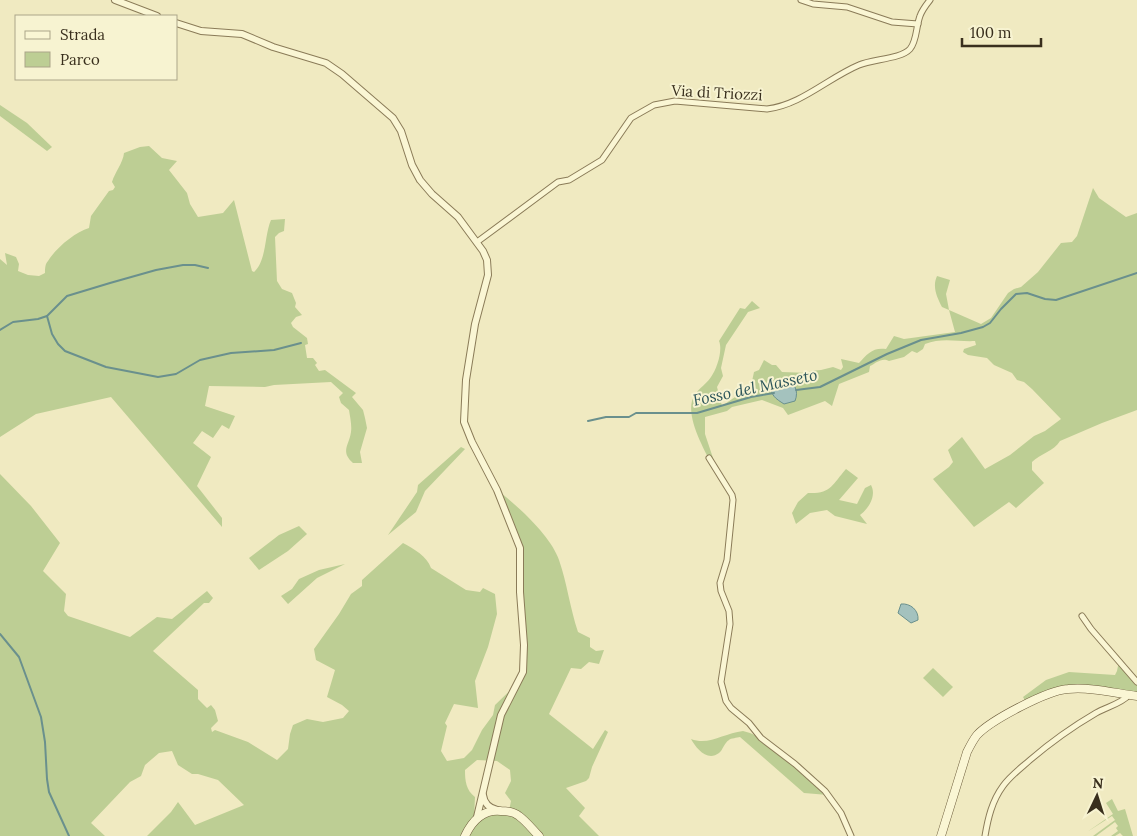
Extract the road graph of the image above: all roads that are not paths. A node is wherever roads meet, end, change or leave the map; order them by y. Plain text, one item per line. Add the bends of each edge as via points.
1 (115, 0) edge
2 (801, 0) edge
3 (930, 0) edge
4 (154, 15) edge
5 (178, 24) edge
6 (918, 24) junction
7 (477, 242) junction
8 (709, 458) dead end
9 (1082, 616) dead end
10 (1137, 682) edge
11 (1133, 696) edge
12 (482, 791) junction
13 (497, 810) junction
14 (477, 817) junction
15 (465, 836) edge
16 (539, 836) edge
17 (851, 836) edge
18 (942, 836) edge
19 (985, 836) edge

1 - 4 street
2 - 6 street via 847,7 892,22
3 - 6 street, Via di Triozzi
5 - 7 street via 201,31 242,34 326,63 342,74 393,118 402,131 420,180
6 - 7 street, Via di Triozzi via 908,51 867,61 780,107 767,109 675,101 663,102 646,110 631,118 602,160 569,180 558,182
7 - 12 street via 489,267 467,372 464,422 497,490 520,548 524,645 523,672 501,715
8 - 17 street via 733,500 727,560 720,584 730,624 721,682 726,700 761,738 825,791 838,808
9 - 10 street
11 - 18 main road via 1089,689 1052,692 983,730 967,752
11 - 19 street via 1107,706 1068,730 1012,775 995,798
12 - 13 street via 489,807
12 - 14 street
13 - 14 main road
13 - 16 main road via 518,815
14 - 15 main road

